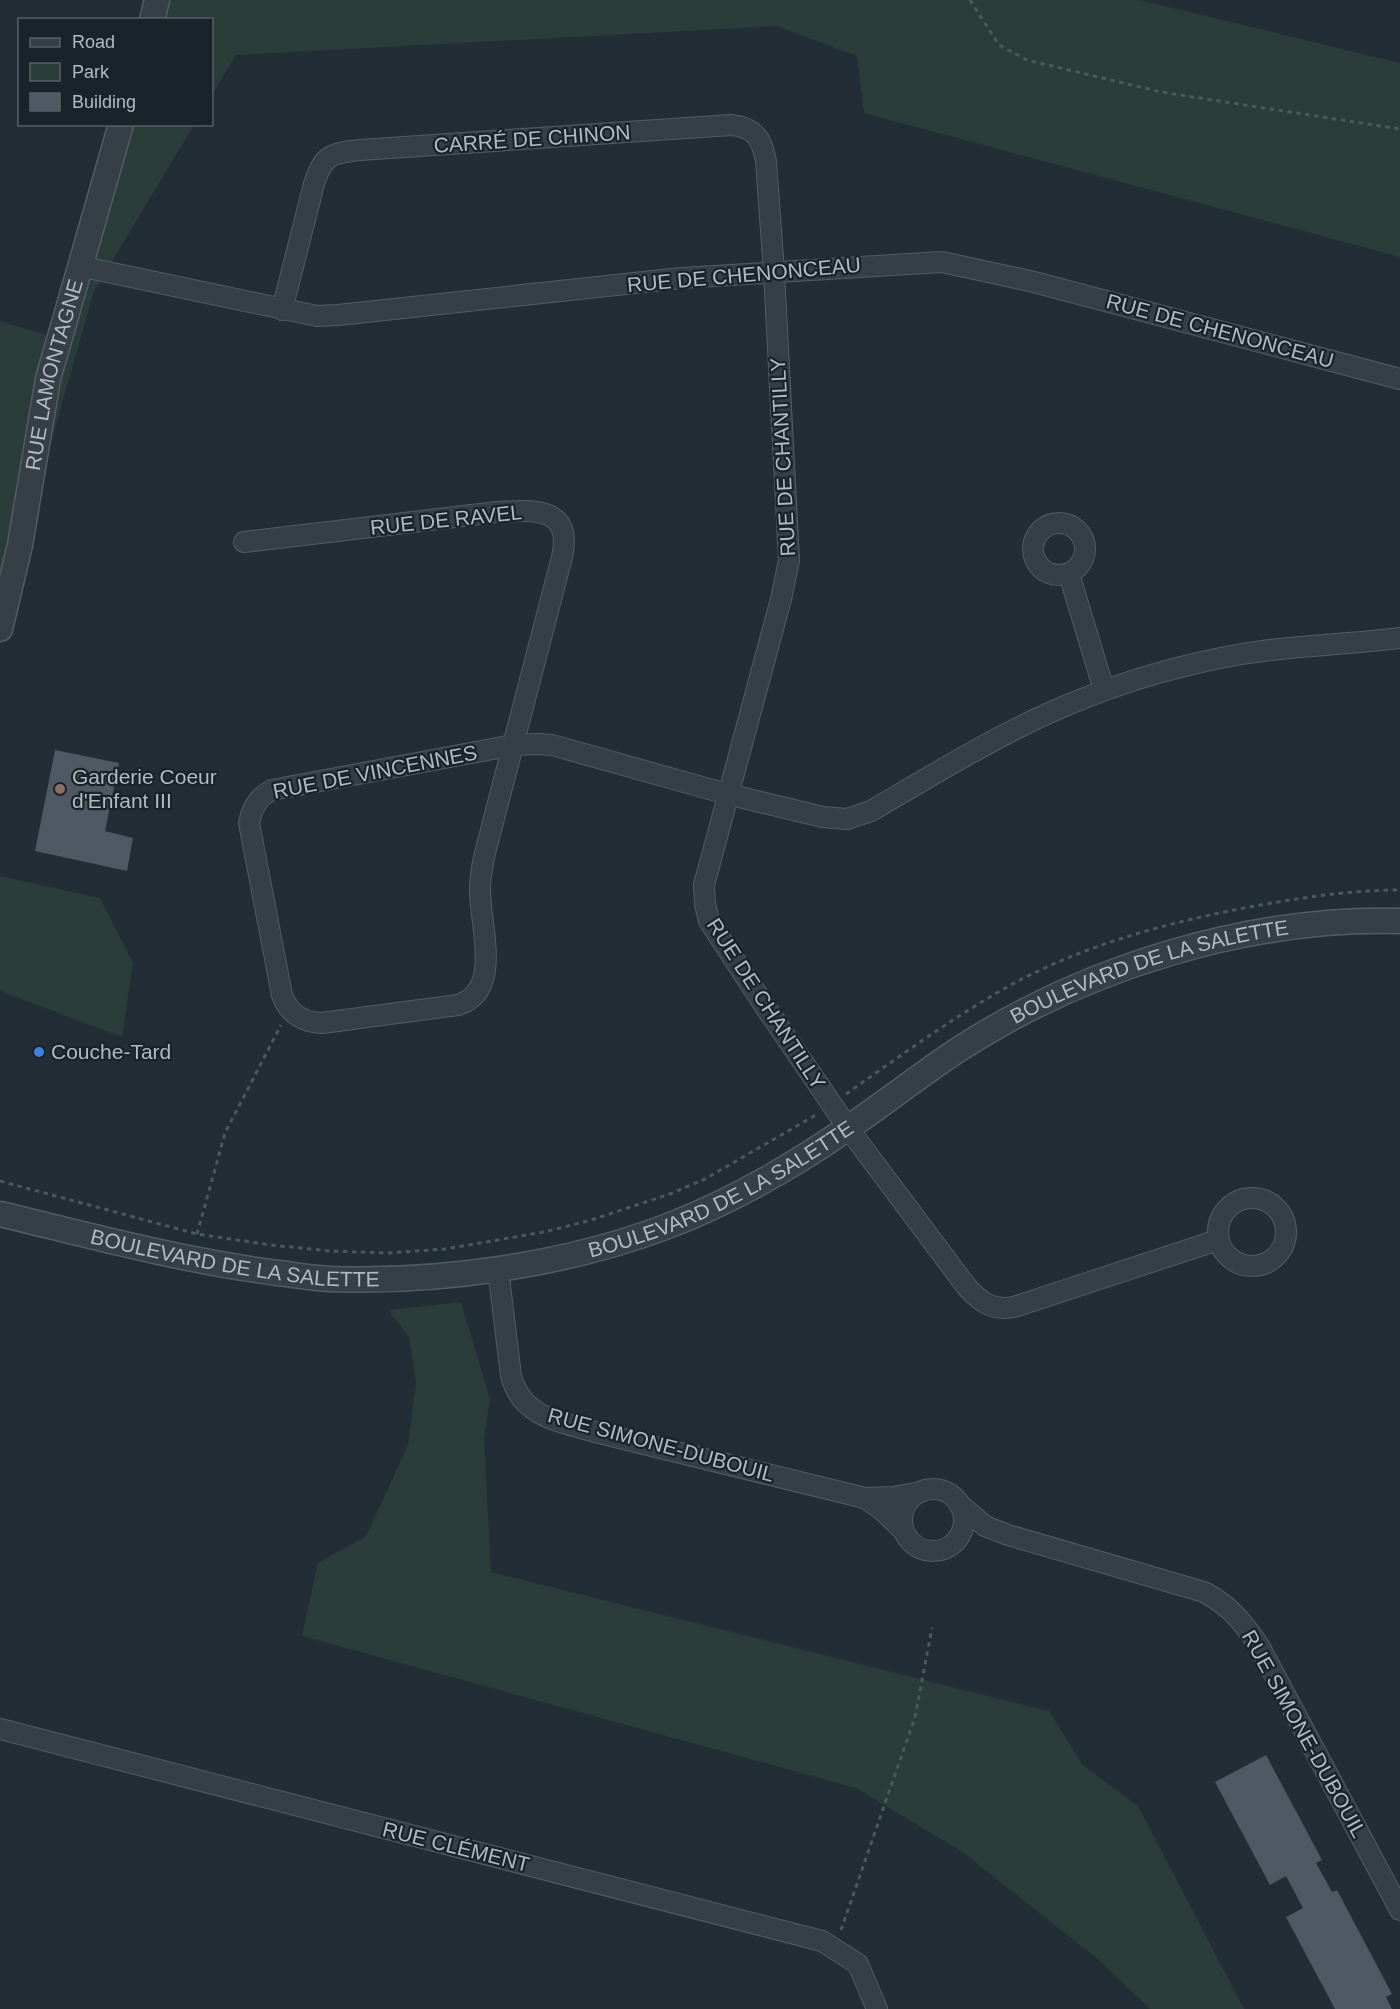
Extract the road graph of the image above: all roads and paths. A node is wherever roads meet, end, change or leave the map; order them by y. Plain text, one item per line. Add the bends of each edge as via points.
1 (158, 0) edge
2 (970, 0) edge
3 (153, 18) edge
4 (120, 126) edge
5 (1400, 129) edge
6 (79, 266) junction
7 (774, 272) junction
8 (282, 310) junction
9 (1400, 379) edge
10 (244, 542) dead end
11 (1069, 574) dead end
12 (0, 629) edge
13 (1400, 638) edge
14 (1104, 690) junction
15 (514, 745) junction
16 (727, 794) junction
17 (1400, 921) edge
18 (283, 1021) dead end
19 (809, 1121) dead end
20 (848, 1128) junction
21 (0, 1181) edge
22 (0, 1214) edge
23 (197, 1234) junction
24 (1218, 1240) dead end
25 (498, 1269) junction
26 (921, 1492) junction
27 (865, 1498) junction
28 (959, 1504) junction
29 (904, 1531) junction
30 (1008, 1535) junction
31 (955, 1542) junction
32 (932, 1629) dead end
33 (0, 1729) edge
34 (1400, 1910) edge
35 (835, 1949) junction
36 (877, 2009) edge

1 - 3 street
2 - 5 path via 999,45 1027,60 1161,92
4 - 6 street, RUE LAMONTAGNE
6 - 8 street, RUE DE CHENONCEAU
6 - 12 street, RUE LAMONTAGNE via 48,379 20,545
7 - 8 street, RUE DE CHENONCEAU via 681,278 338,315
7 - 8 street, CARRÉ DE CHINON via 764,153 758,138 745,127 360,150 330,156 321,167
7 - 9 street, RUE DE CHENONCEAU via 912,262 952,263
7 - 16 street, RUE DE CHANTILLY via 788,569
10 - 15 street, RUE DE RAVEL via 497,512 533,512 553,518 561,525 565,543
11 - 14 street
13 - 14 street via 1241,654
14 - 16 street via 1014,730 856,817 823,817
15 - 15 street, RUE DE VINCENNES via 262,795 251,814 250,835 282,995 292,1014 322,1023 458,1005 477,994 486,970 481,872
15 - 16 street, RUE DE VINCENNES via 552,745
16 - 20 street, RUE DE CHANTILLY via 704,885 710,921
17 - 20 street, BOULEVARD DE LA SALETTE via 1313,925 1231,938 1152,959 1079,985 958,1050
18 - 23 path via 225,1133
19 - 23 path via 670,1194 588,1221 497,1241 387,1253 330,1251
20 - 24 street, RUE DE CHANTILLY via 966,1286 990,1307 1014,1307
20 - 25 street, BOULEVARD DE LA SALETTE via 764,1180 669,1226 610,1245
21 - 23 path
22 - 25 street, BOULEVARD DE LA SALETTE via 203,1262 328,1279
25 - 27 street, RUE SIMONE-DUBOUIL via 511,1376 521,1400 532,1410 595,1432
26 - 27 street, RUE SIMONE-DUBOUIL
26 - 28 street, RUE SIMONE-DUBOUIL via 942,1491
26 - 29 street via 905,1507
27 - 29 street, RUE SIMONE-DUBOUIL
28 - 30 street, RUE SIMONE-DUBOUIL via 985,1526
28 - 31 street via 964,1518
29 - 31 street, RUE SIMONE-DUBOUIL via 914,1545 931,1551 940,1551
30 - 31 street, RUE SIMONE-DUBOUIL via 984,1533
30 - 34 street, RUE SIMONE-DUBOUIL via 1204,1592 1234,1612 1258,1644
32 - 35 path via 915,1717
33 - 35 street, RUE CLÉMENT via 822,1941
35 - 36 street, RUE CLÉMENT via 858,1964

